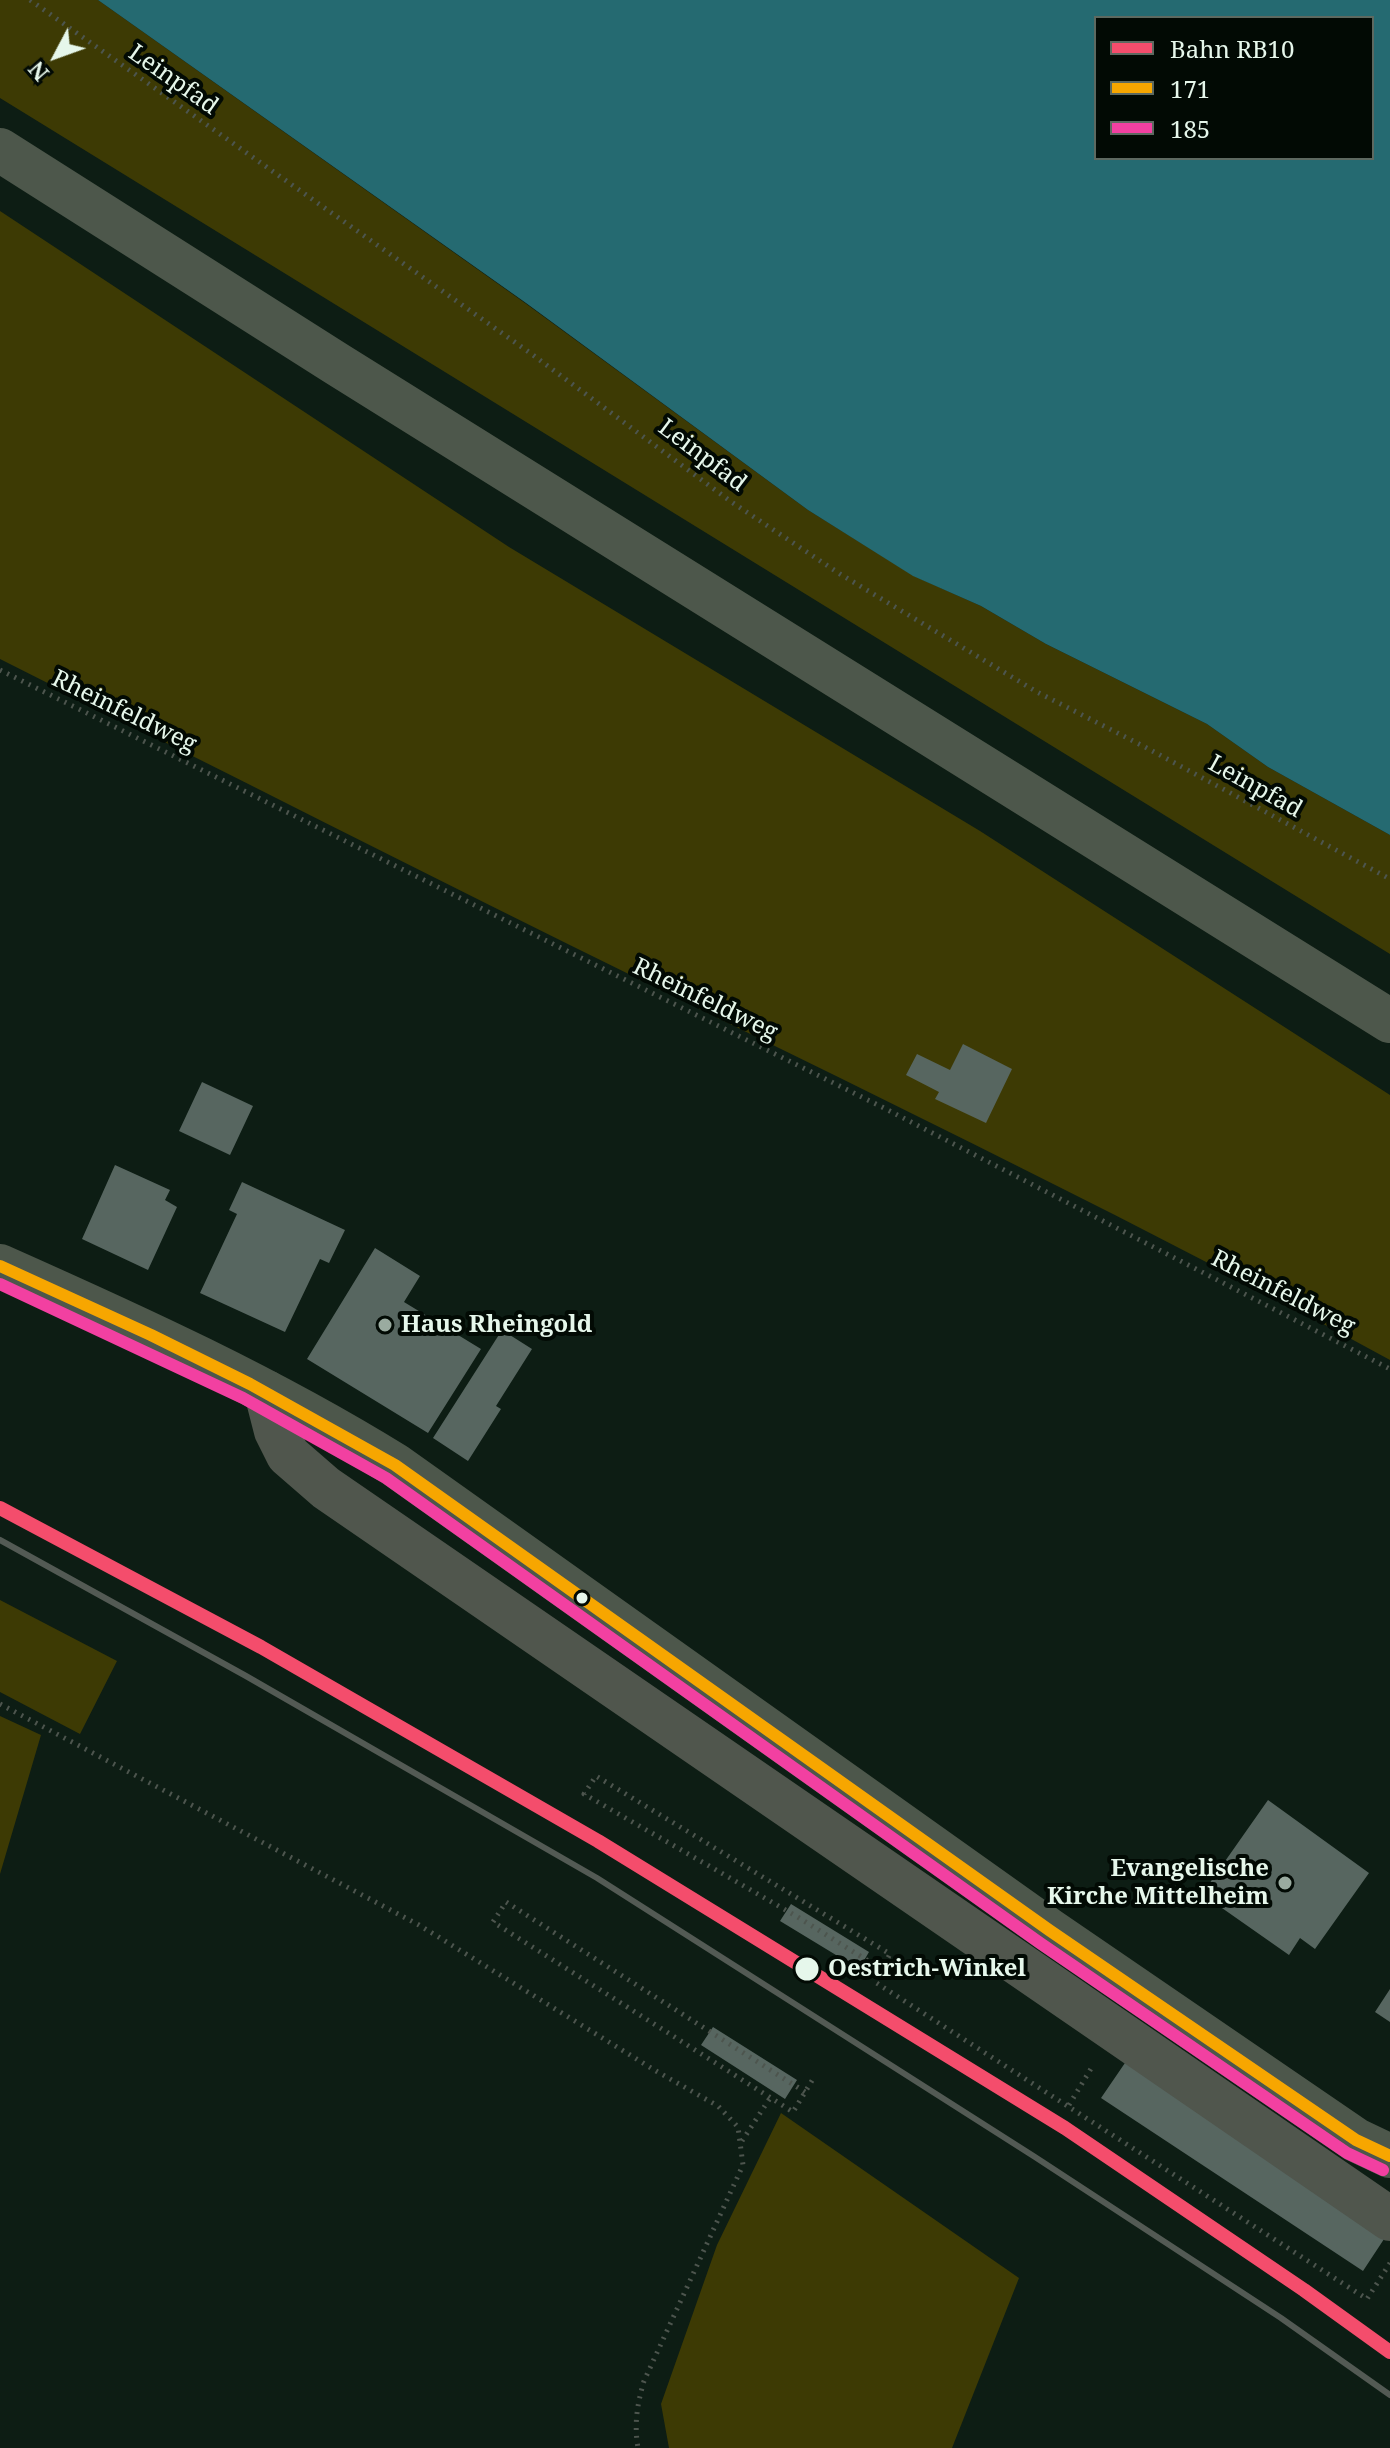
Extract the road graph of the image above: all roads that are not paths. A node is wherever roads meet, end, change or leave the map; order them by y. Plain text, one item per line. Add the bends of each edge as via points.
1 (0, 150) edge
2 (1390, 1021) edge
3 (0, 1266) edge
4 (266, 1392) junction
5 (1390, 2156) edge
6 (1390, 2219) edge

1 - 2 main road
3 - 4 main road
4 - 5 main road via 395,1465 1049,1930 1356,2140
4 - 6 lane via 288,1455 326,1488

